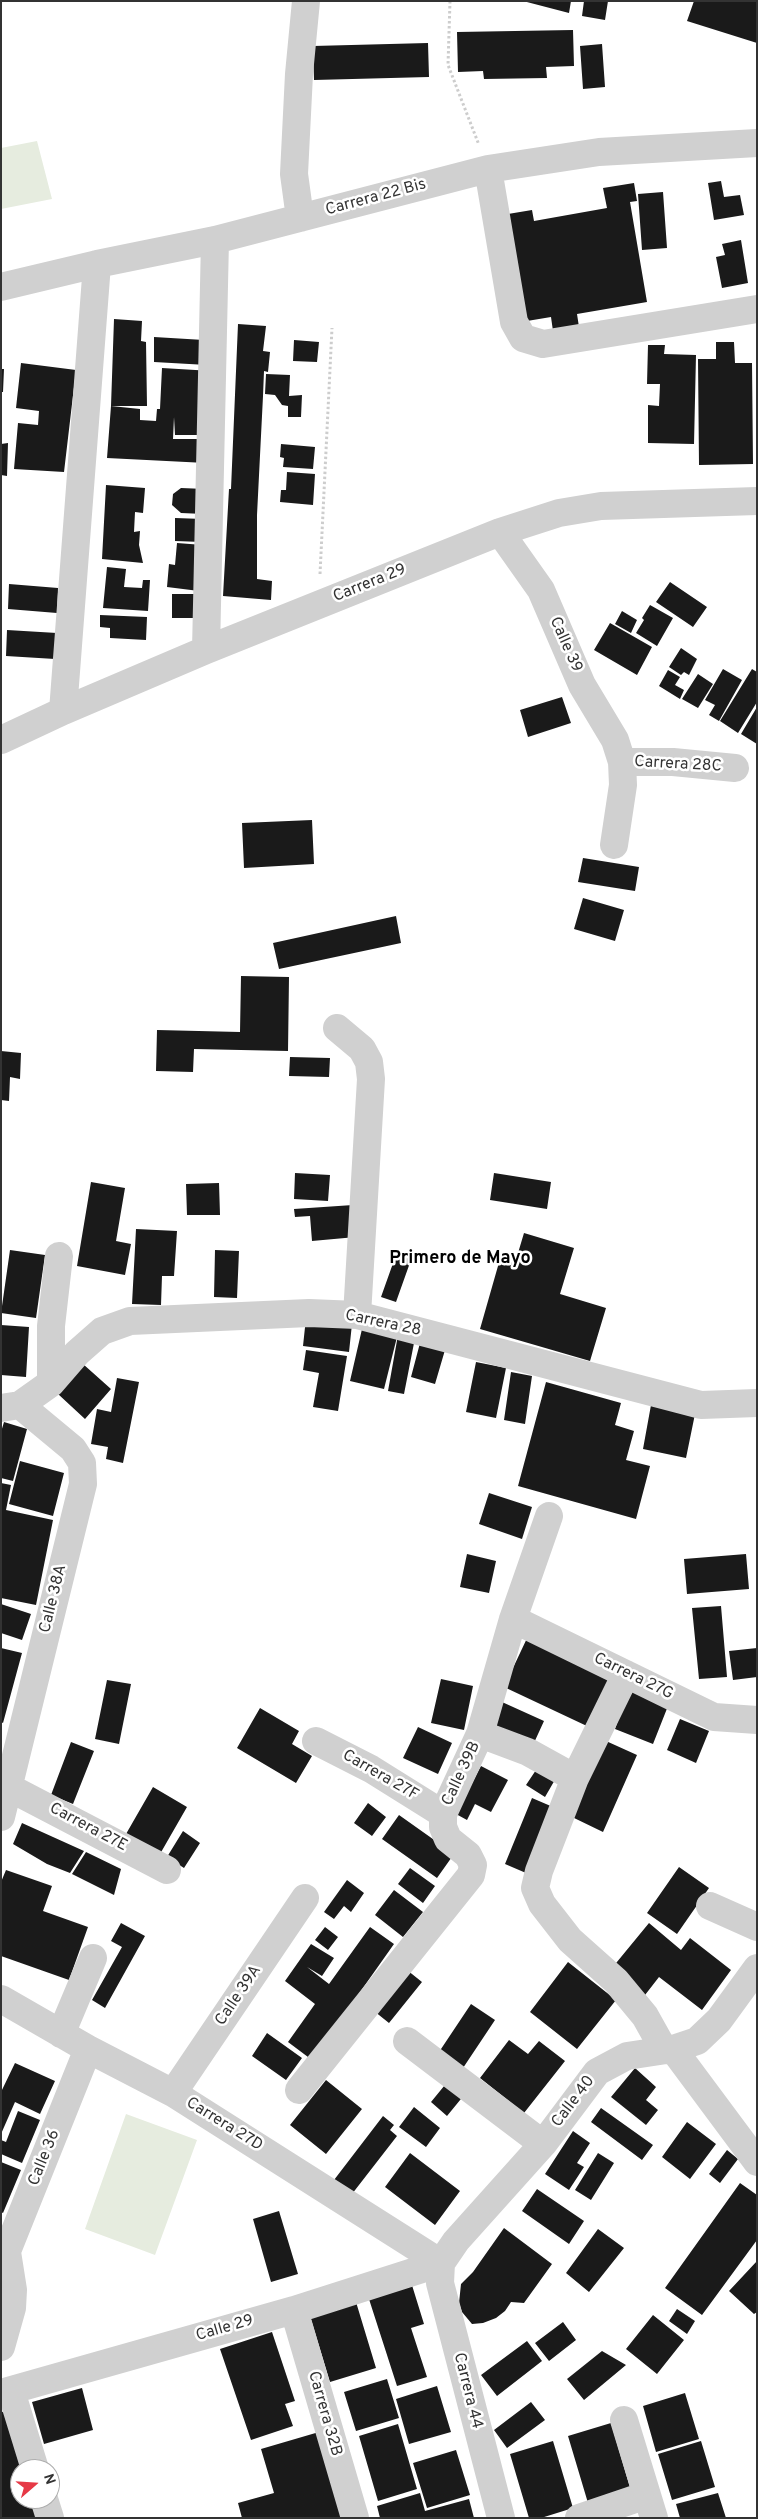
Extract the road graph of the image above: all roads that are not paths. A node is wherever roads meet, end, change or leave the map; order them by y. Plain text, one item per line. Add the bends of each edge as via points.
1 (306, 1) edge
2 (757, 143) edge
3 (488, 169) junction
4 (300, 218) junction
5 (215, 240) junction
6 (97, 264) junction
7 (1, 287) edge
8 (757, 309) edge
9 (757, 317) edge
10 (757, 500) edge
11 (757, 512) edge
12 (504, 538) junction
13 (206, 650) junction
14 (63, 711) junction
15 (1, 740) edge
16 (1, 753) edge
17 (622, 762) junction
18 (735, 768) dead end
19 (614, 844) dead end
20 (336, 1028) dead end
21 (59, 1256) dead end
22 (357, 1315) junction
23 (51, 1383) junction
24 (757, 1403) edge
25 (10, 1406) edge
26 (549, 1516) dead end
27 (513, 1619) junction
28 (626, 1674) junction
29 (757, 1720) edge
30 (480, 1734) junction
31 (316, 1741) dead end
32 (575, 1778) junction
33 (8, 1786) junction
34 (443, 1814) junction
35 (1, 1817) edge
36 (167, 1870) dead end
37 (306, 1898) dead end
38 (710, 1906) dead end
39 (757, 1926) edge
40 (93, 1958) dead end
41 (757, 1968) edge
42 (1, 1999) edge
43 (61, 2034) junction
44 (407, 2042) dead end
45 (88, 2049) junction
46 (669, 2049) junction
47 (299, 2090) dead end
48 (173, 2093) junction
49 (543, 2144) junction
50 (757, 2162) edge
51 (4, 2259) edge
52 (441, 2263) junction
53 (294, 2310) junction
54 (1, 2348) edge
55 (5, 2390) edge
56 (624, 2420) dead end
57 (32, 2459) edge
58 (651, 2507) edge
59 (355, 2518) edge
60 (501, 2518) edge
61 (579, 2518) edge

1 - 4 street via 294,174
2 - 3 street, Carrera 22 Bis via 599,152
3 - 4 street, Carrera 22 Bis
3 - 8 street via 514,322 523,338 543,344
4 - 5 street, Carrera 22 Bis
5 - 6 street, Carrera 22 Bis
5 - 13 street
6 - 7 street, Carrera 22 Bis
6 - 14 street
8 - 9 street
10 - 12 street, Carrera 29 via 601,506 559,513
11 - 12 street, Carrera 29 via 567,525
12 - 13 street, Carrera 29 via 321,604
12 - 16 street, Carrera 29 via 212,660
12 - 17 street, Calle 39 via 541,590 582,685 615,740
13 - 14 street, Carrera 29
14 - 15 street, Carrera 29
17 - 18 street, Carrera 28C via 673,762
17 - 19 street, Calle 39
20 - 22 street via 362,1048 369,1062 371,1079
21 - 23 street via 51,1326
22 - 23 street, Carrera 28 via 309,1313 130,1321 102,1331
22 - 24 street, Carrera 28 via 701,1406
23 - 25 street, Carrera 28
25 - 33 street, Calle 38A via 73,1449 82,1463 82,1484
26 - 27 street, Calle 39B
27 - 28 street, Carrera 27G
27 - 30 street, Calle 39B
28 - 29 street, Carrera 27G via 714,1717
28 - 32 street
30 - 32 street via 528,1752
30 - 34 street, Calle 39B
31 - 34 street, Carrera 27F via 371,1769
32 - 46 street via 535,1888 542,1904 570,1940 616,1981
33 - 35 street, Calle 38A
33 - 36 street, Carrera 27E
34 - 47 street, Calle 39B via 443,1827 448,1839 468,1855 473,1865 471,1876
37 - 48 street, Calle 39A
38 - 39 street
40 - 43 street
41 - 46 street, Calle 40 via 719,2020 697,2041
42 - 43 street, Carrera 27D
43 - 45 street, Carrera 27D
44 - 49 street
45 - 48 street, Carrera 27D
45 - 51 street, Calle 36
46 - 49 street, Calle 40 via 627,2056 597,2072
46 - 50 street
48 - 52 street, Carrera 27D
49 - 52 street, Calle 40 via 456,2241
51 - 54 street via 13,2290 12,2308
52 - 53 street, Calle 29
52 - 60 street, Carrera 44 via 440,2283
53 - 55 street, Calle 29
53 - 59 street, Carrera 32B
55 - 57 street via 15,2404
56 - 58 street
58 - 61 street

